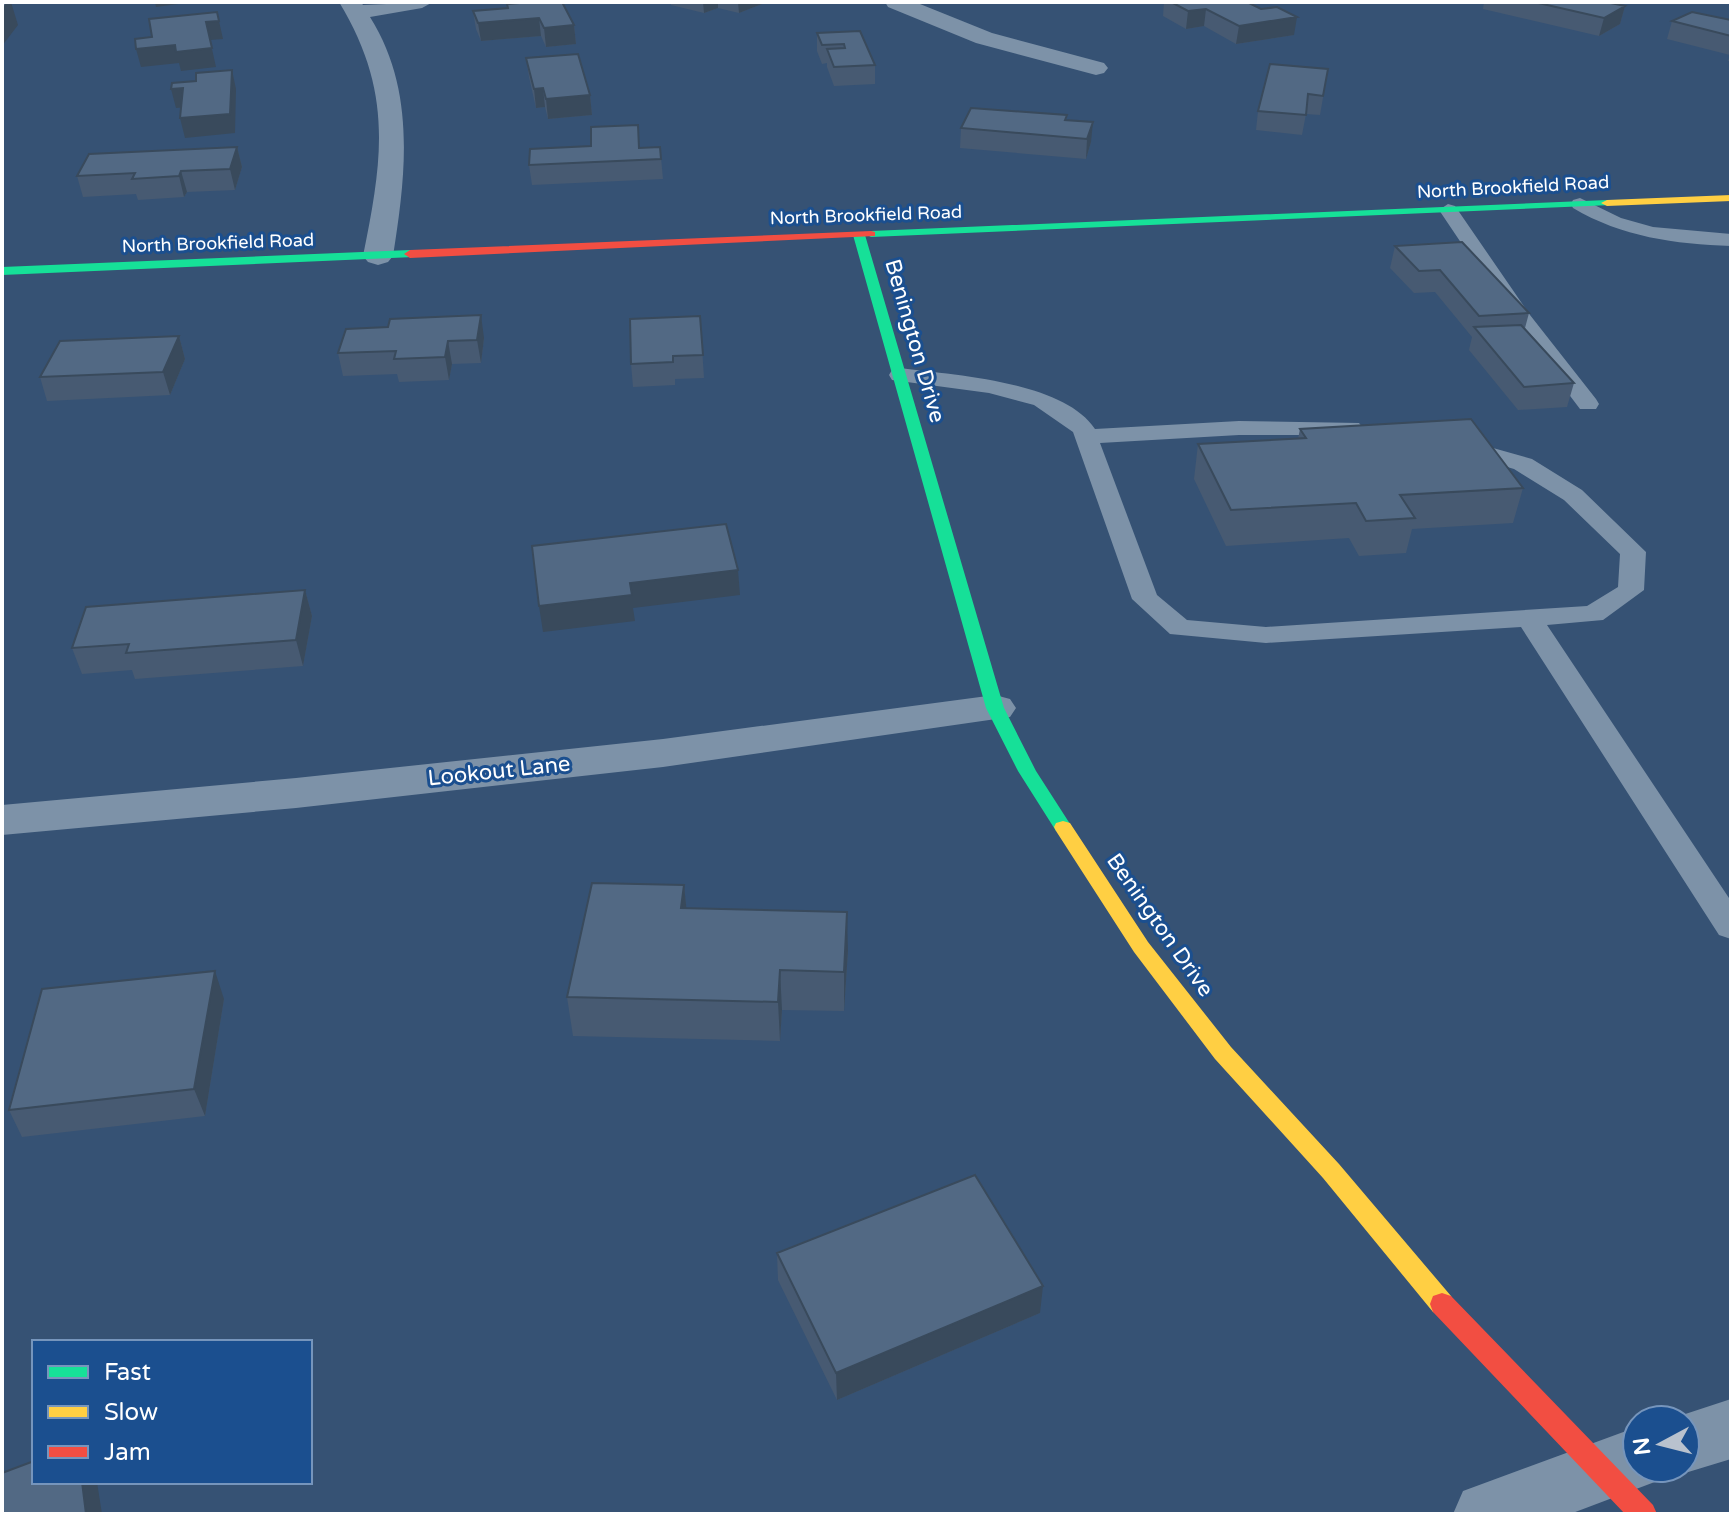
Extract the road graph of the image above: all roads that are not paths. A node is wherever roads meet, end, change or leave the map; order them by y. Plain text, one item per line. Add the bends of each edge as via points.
1 (422, 2) edge
2 (896, 2) edge
3 (354, 7) edge
4 (1096, 68) dead end
5 (1731, 198) edge
6 (1580, 204) junction
7 (1448, 210) junction
8 (859, 235) junction
9 (1731, 240) edge
10 (378, 256) junction
11 (2, 271) edge
12 (900, 375) junction
13 (1588, 404) dead end
14 (1381, 431) edge
15 (1087, 437) junction
16 (1440, 440) edge
17 (1529, 618) junction
18 (995, 708) junction
19 (2, 820) edge
20 (1731, 927) edge
21 (1731, 1429) edge
22 (1701, 1438) edge
23 (1618, 1464) edge
24 (1486, 1514) edge
25 (1643, 1514) edge

1 - 3 street
2 - 4 street via 984,38
3 - 10 street via 384,67 395,134
5 - 6 street, North Brookfield Road
6 - 7 street, North Brookfield Road
6 - 9 lane via 1657,233
7 - 8 street, North Brookfield Road
7 - 13 lane
8 - 10 street, North Brookfield Road
8 - 12 street, Benington Drive
10 - 11 street, North Brookfield Road
12 - 15 lane via 990,386 1042,400
12 - 18 street, Benington Drive
14 - 15 lane via 1239,428
15 - 17 lane via 1145,599 1180,628 1266,635
16 - 17 lane via 1523,464 1573,495 1633,552 1631,590 1593,614
17 - 20 lane
18 - 19 street, Lookout Lane via 648,755
18 - 23 street, Benington Drive via 1027,771 1141,947 1223,1053 1331,1171 1462,1328
21 - 22 street
23 - 24 street
23 - 25 street, Benington Drive

